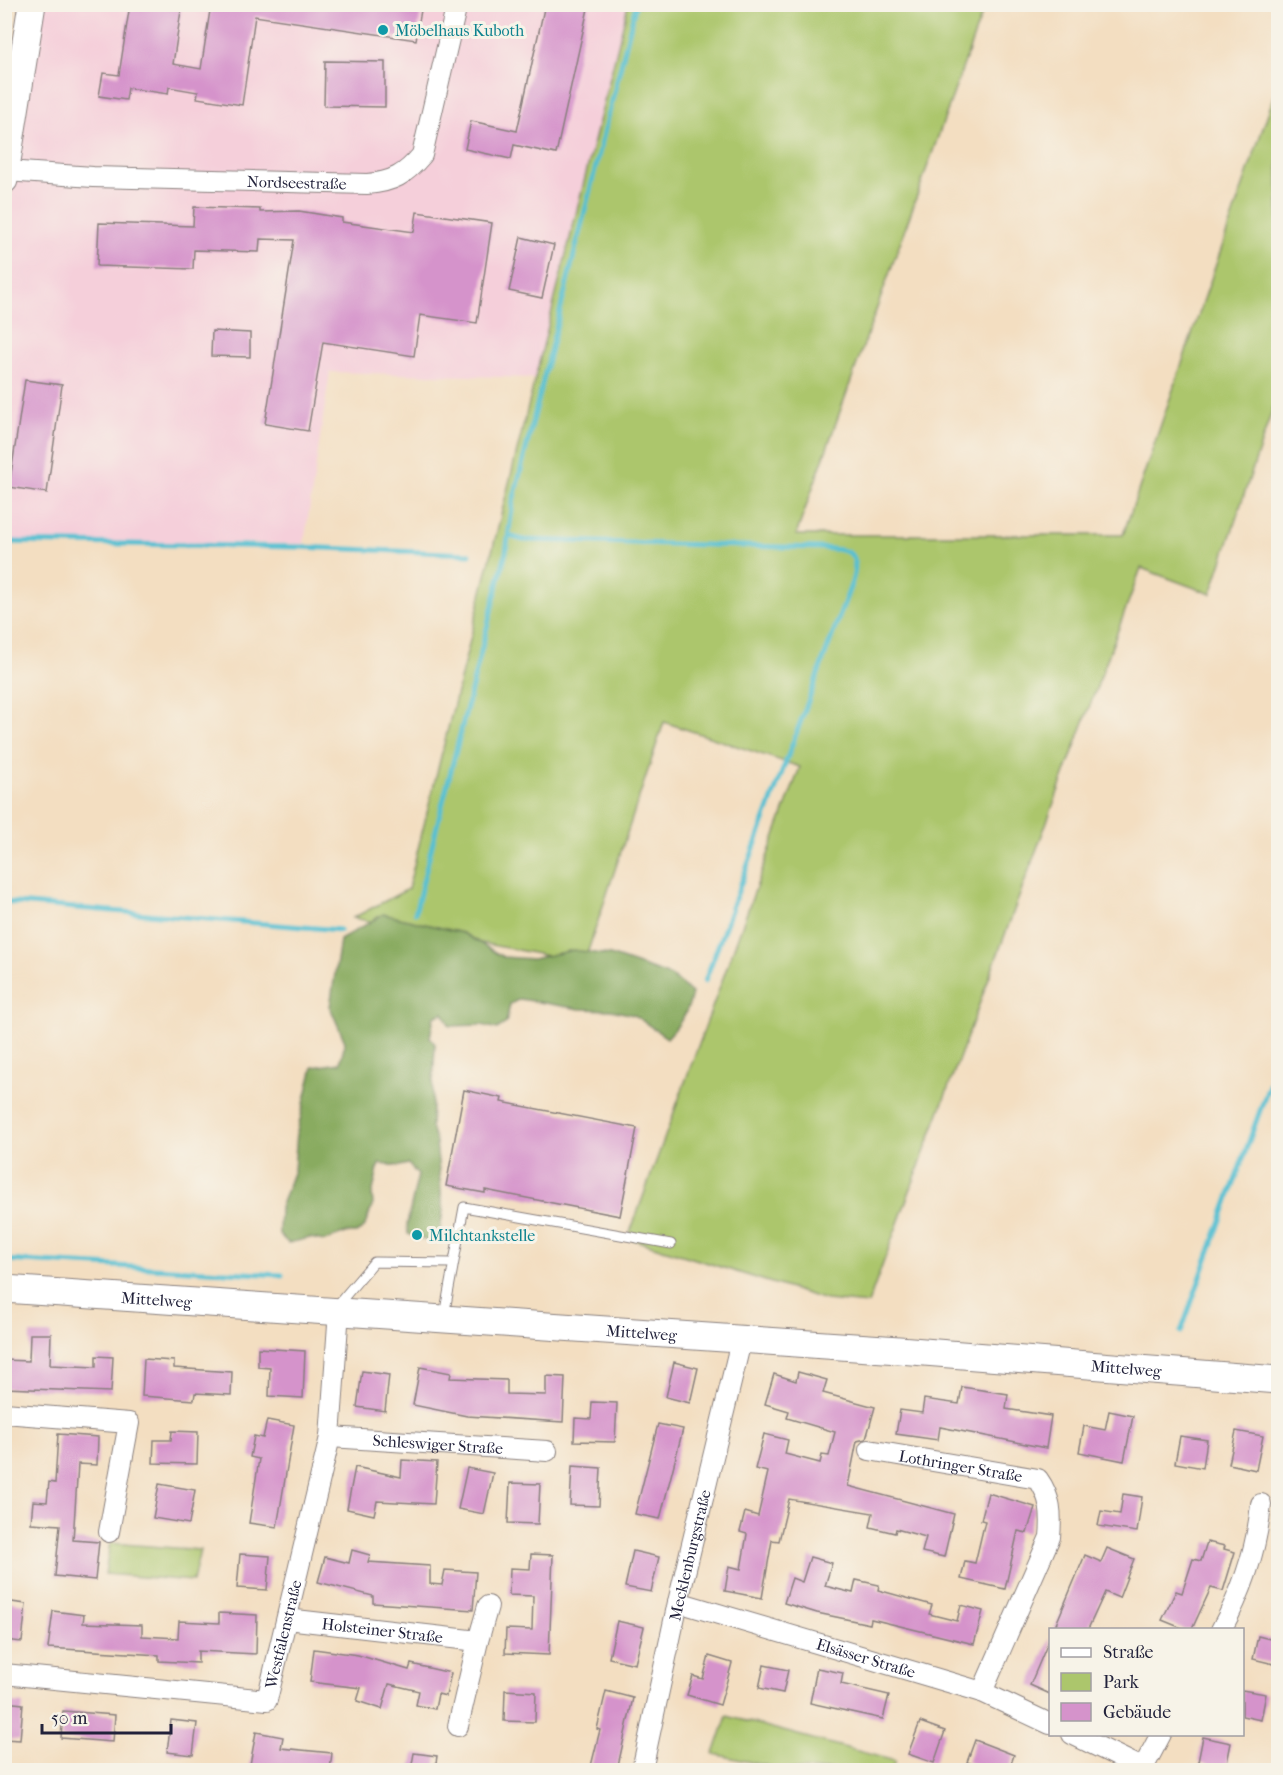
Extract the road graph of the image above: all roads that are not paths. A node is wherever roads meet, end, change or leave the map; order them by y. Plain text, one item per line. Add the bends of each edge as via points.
1 (32, 4) edge
2 (457, 4) edge
3 (5, 176) edge
4 (671, 1244) dead end
5 (452, 1263) junction
6 (4, 1289) edge
7 (339, 1310) junction
8 (443, 1318) junction
9 (741, 1341) junction
10 (1278, 1380) edge
11 (4, 1413) edge
12 (330, 1437) junction
13 (869, 1450) dead end
14 (547, 1451) dead end
15 (1261, 1504) dead end
16 (109, 1532) dead end
17 (678, 1602) junction
18 (488, 1606) dead end
19 (287, 1619) junction
20 (1222, 1628) edge
21 (478, 1641) junction
22 (4, 1674) edge
23 (982, 1692) junction
24 (1049, 1724) edge
25 (458, 1726) dead end
26 (1076, 1736) edge
27 (1160, 1736) edge
28 (1142, 1769) edge
29 (642, 1770) edge

1 - 3 street
2 - 3 street, Nordseestraße via 422,155 406,173 389,182
4 - 5 lane via 464,1207
5 - 7 lane via 374,1262 340,1302
5 - 8 lane
6 - 7 street, Mittelweg
7 - 8 street, Mittelweg
7 - 12 street, Westfalenstraße
8 - 9 street, Mittelweg
9 - 10 street, Mittelweg
9 - 17 street, Mecklenburgstraße
11 - 16 street via 129,1423
12 - 14 street, Schleswiger Straße
12 - 19 street, Westfalenstraße
13 - 23 street, Lothringer Straße via 1038,1479 1046,1490 1052,1513 1050,1536
15 - 20 street via 1259,1525 1237,1601
17 - 23 street, Elsässer Straße
17 - 29 street, Mecklenburgstraße
18 - 21 street
19 - 21 street, Holsteiner Straße
19 - 22 street, Westfalenstraße via 267,1700
21 - 25 street
23 - 24 street, Elsässer Straße
26 - 28 street
27 - 28 street

